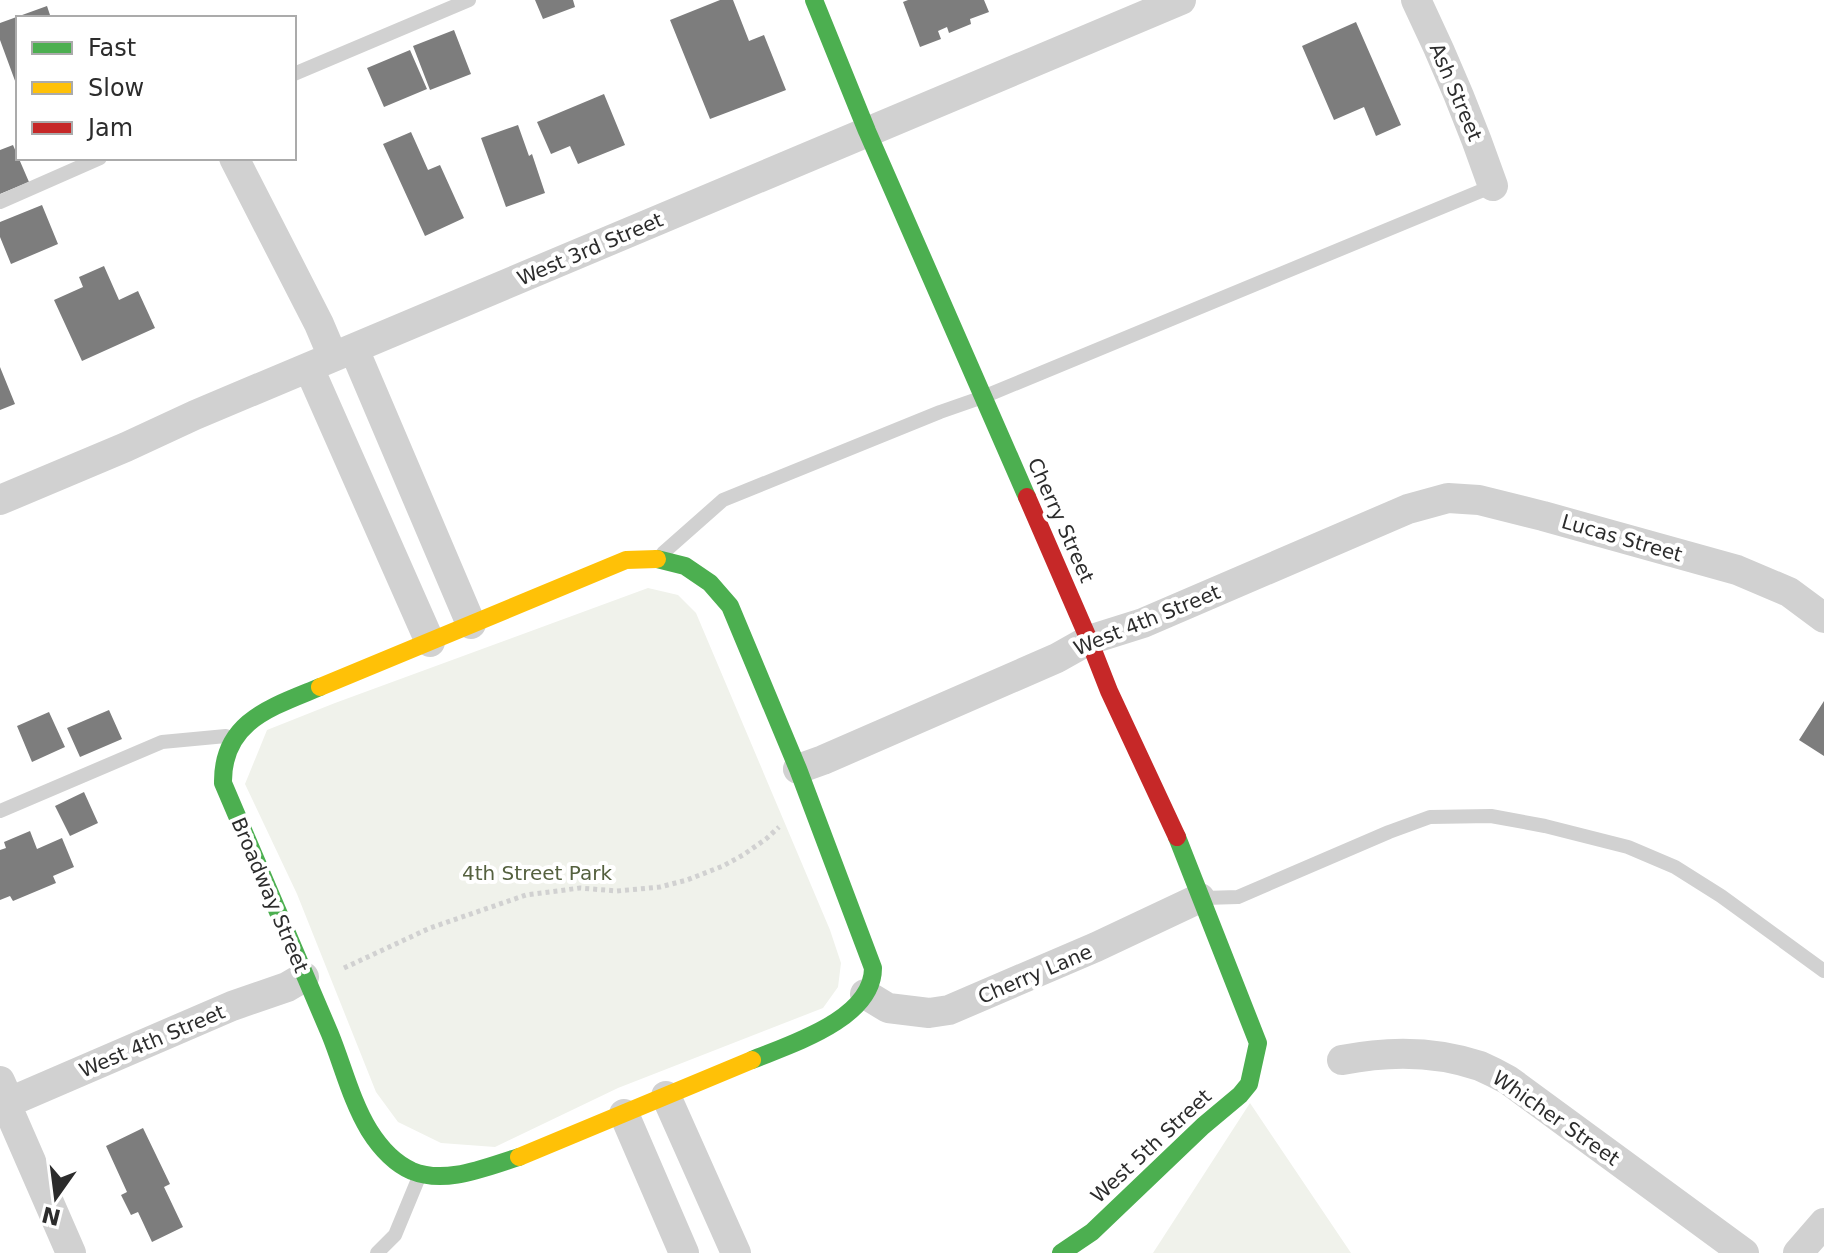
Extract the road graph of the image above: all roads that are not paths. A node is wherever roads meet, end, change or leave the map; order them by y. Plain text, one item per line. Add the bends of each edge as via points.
1 (469, 0) edge
2 (814, 0) edge
3 (1181, 0) edge
4 (1416, 0) edge
5 (296, 73) edge
6 (867, 131) junction
7 (95, 160) edge
8 (235, 160) edge
9 (1493, 186) joint
10 (0, 202) edge
11 (332, 358) junction
12 (983, 397) junction
13 (0, 500) edge
14 (1408, 509) joint
15 (664, 561) junction
16 (1824, 618) edge
17 (471, 624) junction
18 (1089, 640) junction
19 (430, 642) junction
20 (235, 735) junction
21 (798, 769) junction
22 (0, 811) edge
23 (1200, 898) junction
24 (1824, 971) edge
25 (304, 977) junction
26 (865, 994) junction
27 (1256, 1060) joint
28 (1342, 1060) dead end
29 (666, 1096) junction
30 (2, 1097) edge
31 (624, 1114) junction
32 (421, 1173) junction
33 (1824, 1223) edge
34 (71, 1253) edge
35 (377, 1253) edge
36 (684, 1253) edge
37 (736, 1253) edge
38 (1061, 1253) edge
39 (1744, 1253) edge
40 (1798, 1253) edge

1 - 5 lane
2 - 6 street, Cherry Street
3 - 6 street, West 3rd Street
4 - 9 street, Ash Street
6 - 11 street, West 3rd Street
6 - 12 street, Cherry Street
7 - 10 lane
8 - 11 street
9 - 12 lane
11 - 13 street, West 3rd Street
11 - 17 street
11 - 19 street
12 - 15 lane via 723,500
12 - 18 street, Cherry Street
14 - 16 street, Lucas Street via 1448,498 1543,516 1737,570 1789,592
14 - 18 street, West 4th Street via 1143,623
15 - 17 street via 626,560
15 - 21 street via 685,566 710,583 730,606
17 - 19 street
18 - 21 street, West 4th Street
18 - 23 street, Cherry Street via 1166,808
19 - 20 street via 292,699 253,718
20 - 22 lane via 162,742
20 - 25 street, Broadway Street via 224,758 223,783
21 - 26 street via 873,968
23 - 24 lane via 1238,897 1430,817 1491,816 1628,847 1675,867
23 - 26 street, Cherry Lane via 949,1010 888,1008
23 - 27 street, Cherry Street via 1258,1043
25 - 30 street, West 4th Street
25 - 32 street, Broadway Street via 376,1141
26 - 29 street via 819,1032
27 - 38 street, West 5th Street via 1240,1095 1092,1232
28 - 39 street, Whicher Street via 1401,1054 1481,1066 1508,1080
29 - 31 street
29 - 37 street
30 - 34 street
31 - 32 street via 468,1173
31 - 36 street
32 - 35 lane via 395,1235
33 - 40 street

